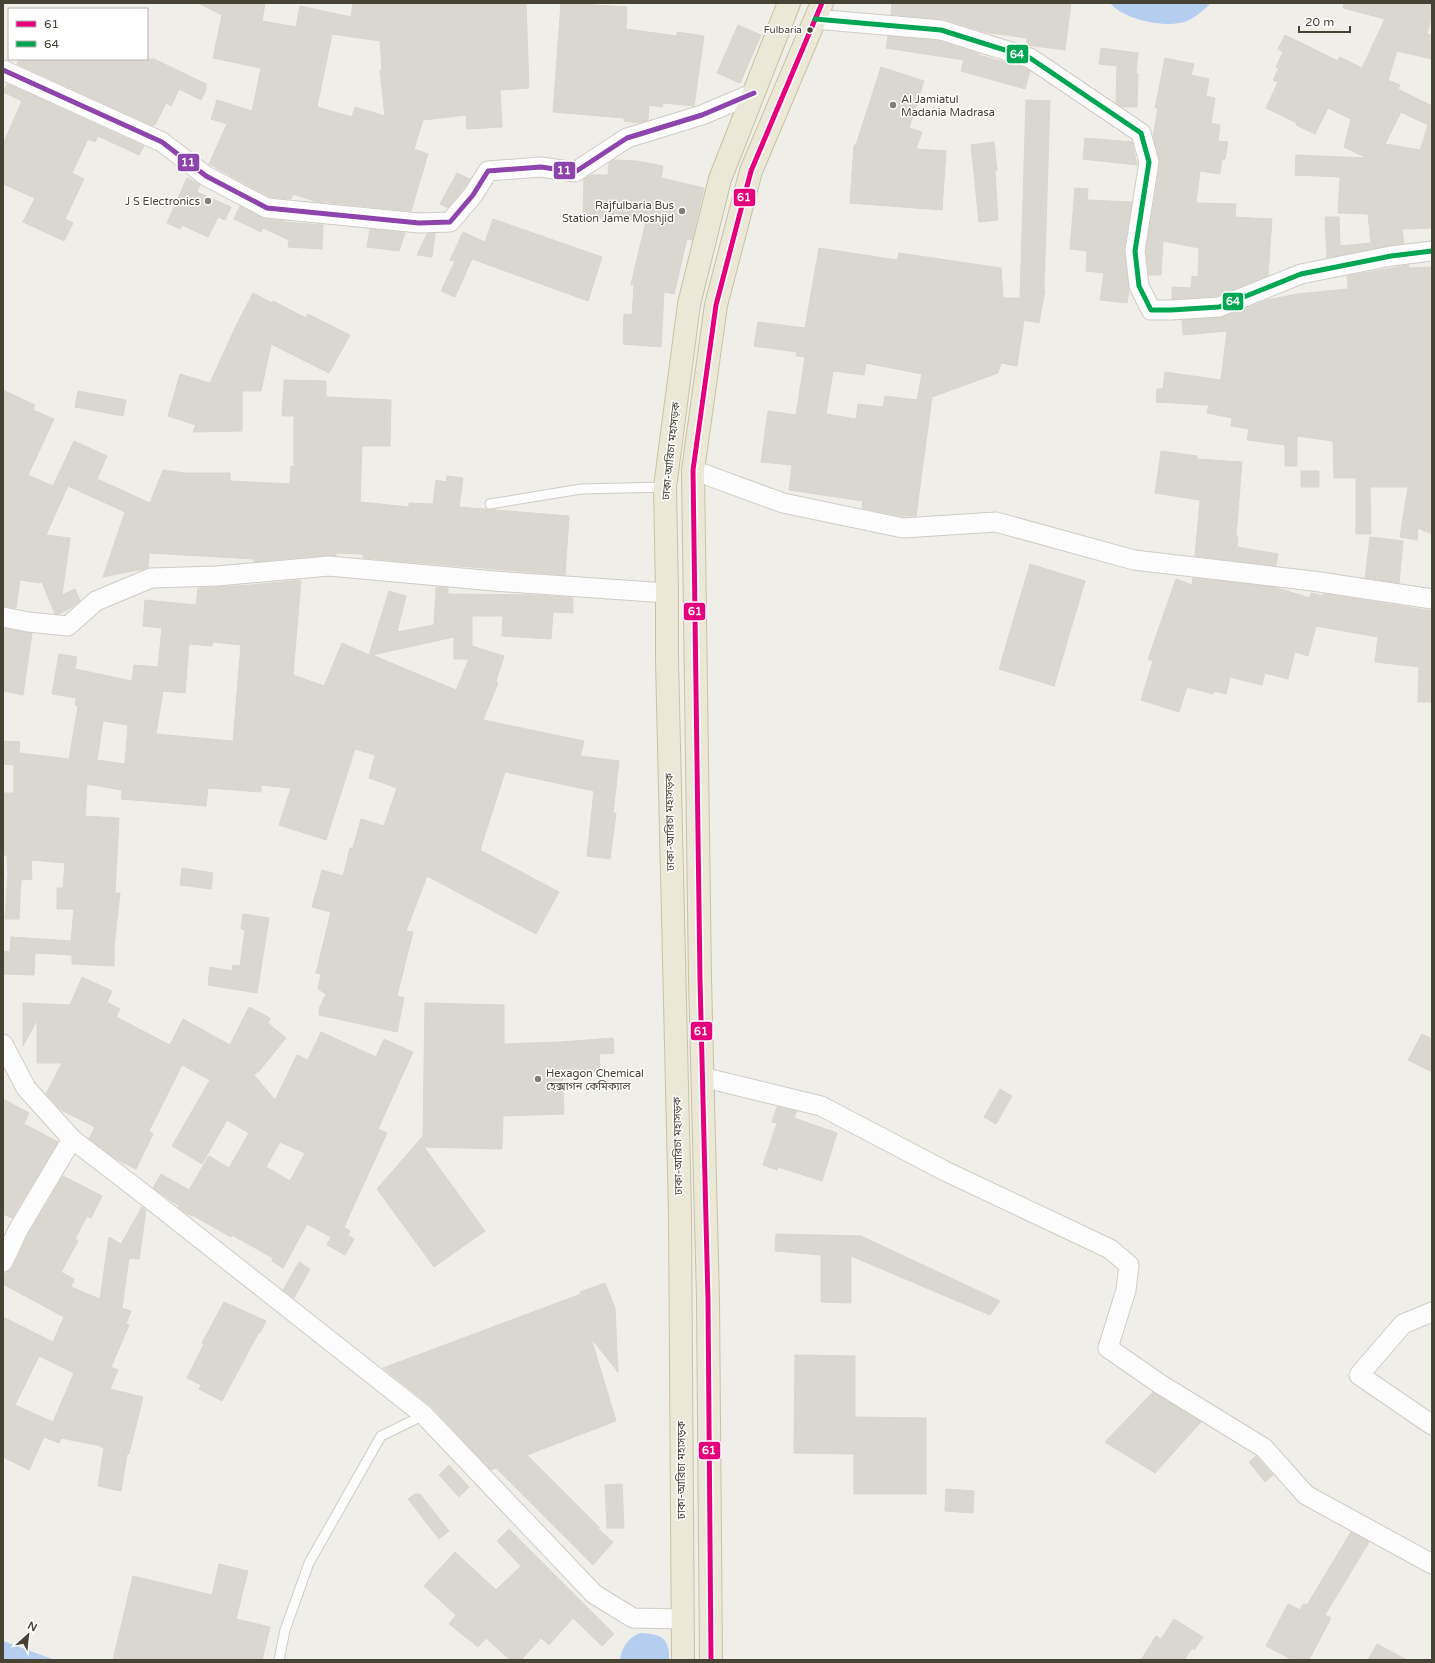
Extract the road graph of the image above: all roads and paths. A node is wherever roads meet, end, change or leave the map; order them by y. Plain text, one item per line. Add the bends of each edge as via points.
1 (789, 3) edge
2 (818, 11) edge
3 (3, 70) edge
4 (754, 93) junction
5 (1432, 251) edge
6 (693, 470) junction
7 (665, 487) junction
8 (490, 504) dead end
9 (667, 593) junction
10 (1432, 599) edge
11 (3, 617) edge
12 (3, 1044) edge
13 (702, 1077) junction
14 (72, 1139) junction
15 (3, 1262) edge
16 (1432, 1312) edge
17 (424, 1415) junction
18 (1432, 1425) edge
19 (1432, 1564) edge
20 (682, 1619) junction
21 (279, 1660) edge
22 (683, 1660) edge
23 (711, 1660) edge

1 - 4 highway, ঢাকা-আরিচা মহাসড়ক
2 - 5 street via 941,30 1030,58 1141,133 1149,162 1135,251 1140,286 1151,310 1219,308 1301,274 1391,256
2 - 6 highway via 751,171 716,305
3 - 4 street via 162,142 206,176 267,208 419,223 450,222 473,195 488,171 541,167 575,172 627,138 702,115
4 - 7 highway, ঢাকা-আরিচা মহাসড়ক via 720,179 689,304
6 - 10 street via 783,503 903,528 996,522 1134,560 1313,580
6 - 13 highway
7 - 8 lane via 581,489
7 - 9 highway, ঢাকা-আরিচা মহাসড়ক
9 - 11 street via 328,566 217,576 151,578 96,601 68,626
9 - 20 highway, ঢাকা-আরিচা মহাসড়ক via 680,1215
12 - 14 street via 26,1088
13 - 19 street via 821,1106 945,1171 1110,1249 1129,1265 1126,1290 1108,1348 1160,1384 1264,1448 1306,1495
13 - 23 highway via 708,1300
14 - 15 street via 18,1230
14 - 17 street
16 - 18 street via 1403,1324 1359,1375
17 - 20 street via 594,1594 633,1618
17 - 21 lane via 381,1436 309,1563 285,1630
20 - 22 highway, ঢাকা-আরিচা মহাসড়ক

